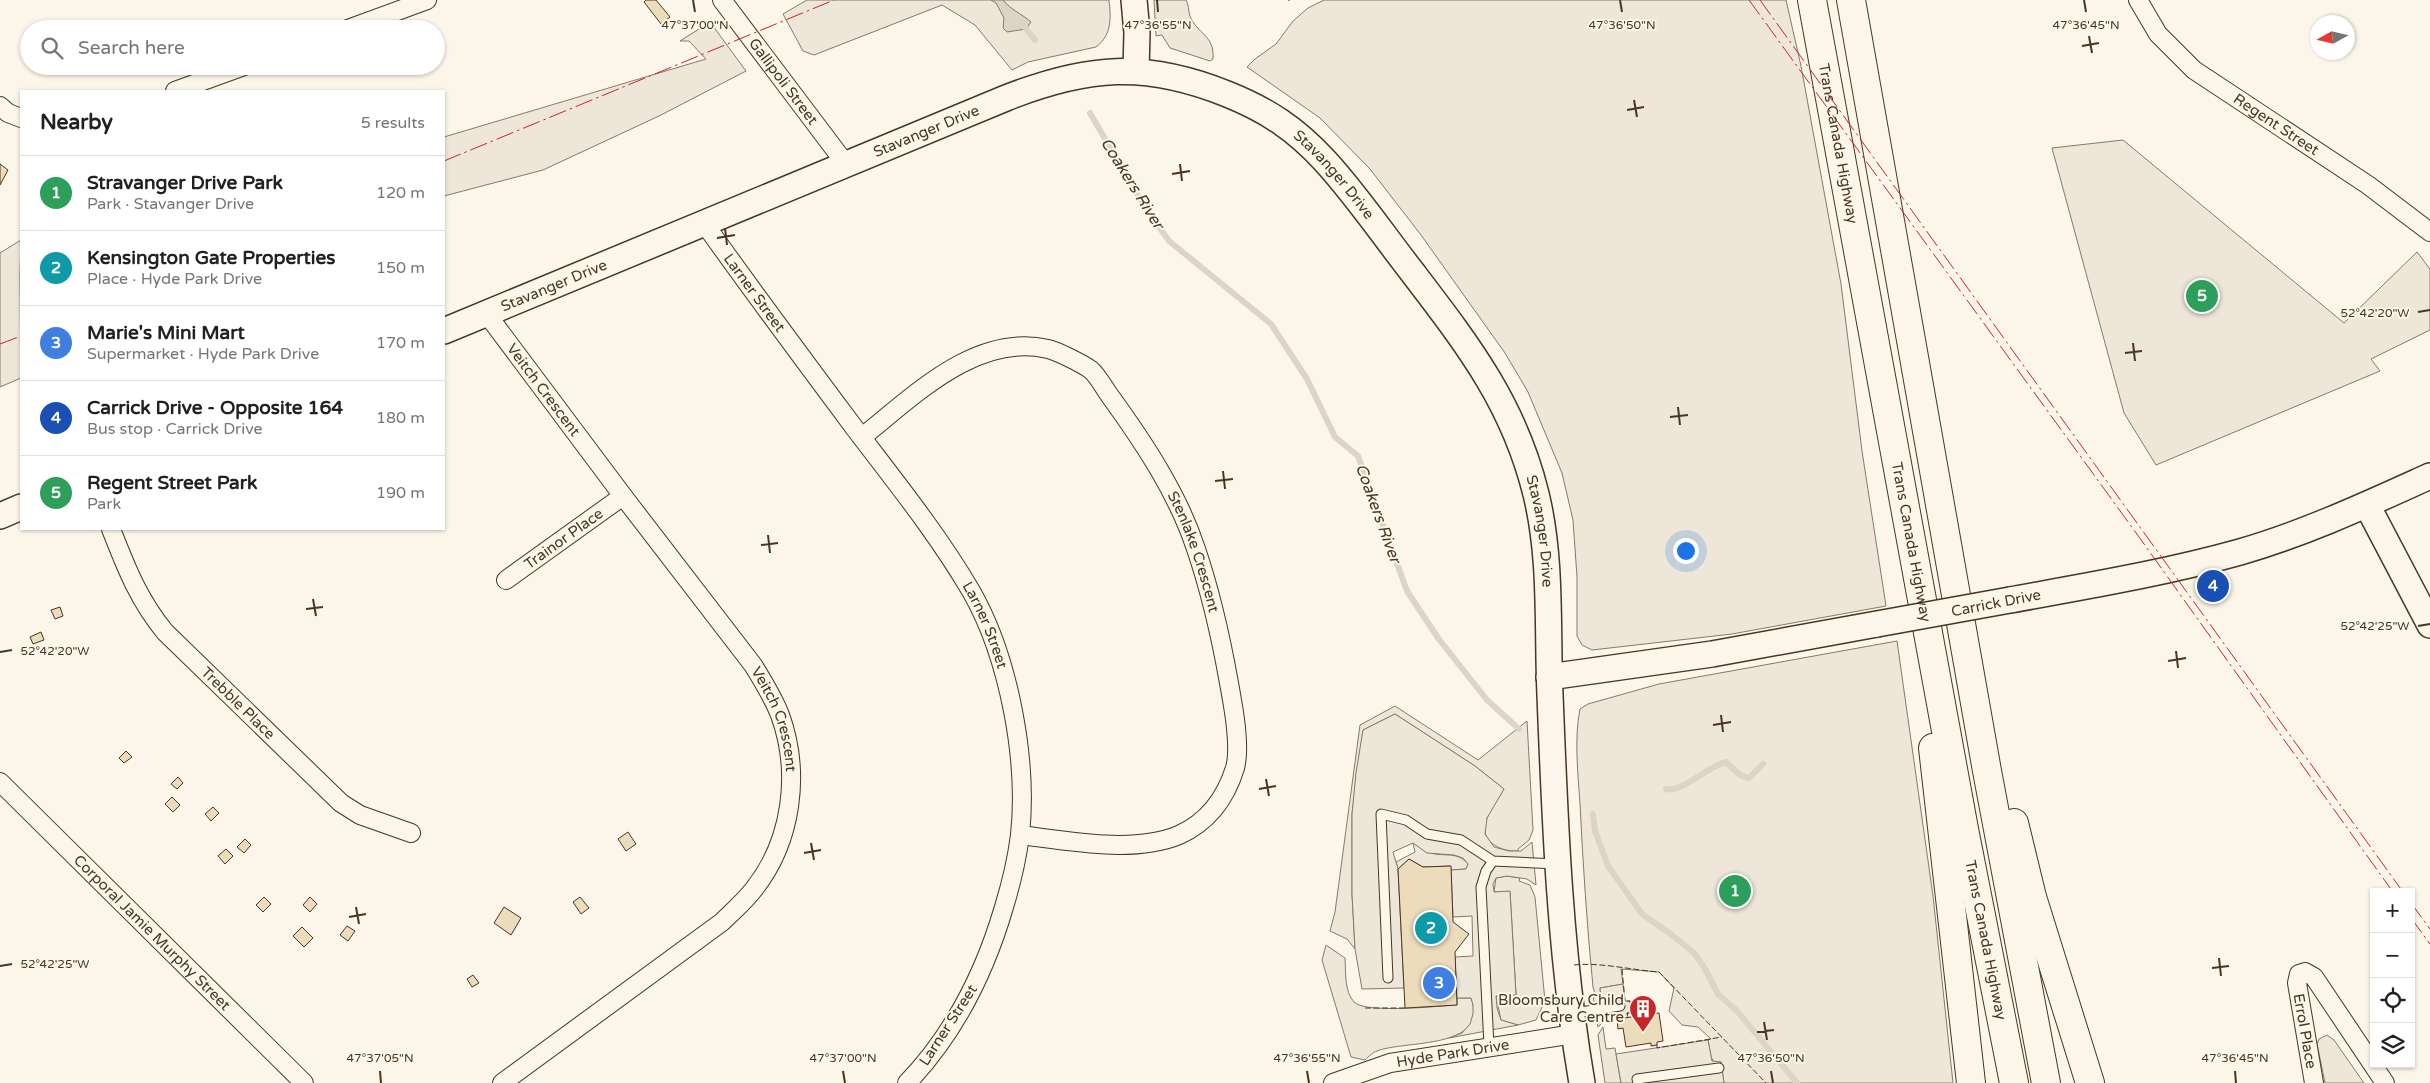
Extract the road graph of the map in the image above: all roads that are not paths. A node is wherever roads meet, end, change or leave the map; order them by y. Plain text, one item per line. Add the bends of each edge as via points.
1 (427, 0) edge
2 (722, 0) edge
3 (1134, 0) edge
4 (1812, 0) edge
5 (1851, 0) edge
6 (2138, 0) edge
7 (373, 20) edge
8 (1136, 70) junction
9 (219, 75) edge
10 (178, 90) edge
11 (0, 106) edge
12 (20, 118) edge
13 (845, 163) junction
14 (704, 223) junction
15 (2430, 232) edge
16 (486, 313) junction
17 (445, 331) edge
18 (1925, 422) junction
19 (862, 437) junction
20 (2430, 476) edge
21 (623, 496) junction
22 (2367, 505) junction
23 (20, 507) edge
24 (1906, 510) junction
25 (0, 516) edge
26 (111, 530) edge
27 (506, 580) dead end
28 (2430, 626) edge
29 (1549, 677) junction
30 (0, 782) edge
31 (411, 832) dead end
32 (1020, 835) junction
33 (1493, 861) junction
34 (1558, 864) junction
35 (1388, 978) dead end
36 (1620, 1006) dead end
37 (1572, 1023) junction
38 (1489, 1046) junction
39 (1719, 1068) dead end
40 (304, 1083) edge
41 (502, 1083) edge
42 (907, 1083) edge
43 (1333, 1083) edge
44 (1582, 1083) edge
45 (1638, 1083) edge
46 (1970, 1083) edge
47 (2014, 1083) edge
48 (2046, 1083) edge
49 (2090, 1083) edge
50 (2314, 1083) edge
51 (2385, 1083) edge

1 - 7 street
2 - 13 street, Gallipoli Street
3 - 8 street
4 - 24 highway, Trans Canada Highway
5 - 18 highway, Trans Canada Highway
6 - 15 street, Regent Street via 2158,34 2194,70 2368,185
8 - 13 street, Stavanger Drive via 1086,74 1042,84
8 - 29 street, Stavanger Drive via 1194,81 1261,108 1282,122 1326,162 1472,352 1508,411 1537,498 1546,579
9 - 10 street
11 - 12 street
13 - 14 street, Stavanger Drive
14 - 16 street, Stavanger Drive
14 - 19 street, Larner Street
16 - 17 street, Stavanger Drive
16 - 21 street, Veitch Crescent
18 - 48 highway, Trans Canada Highway
18 - 49 highway via 2032,897
19 - 32 street, Larner Street via 942,545 972,593 986,624 1008,692 1015,730 1021,782
19 - 32 street, Stenlake Crescent via 964,361 1009,346 1049,349 1091,370 1131,425 1166,482 1195,547 1219,628 1236,720 1236,766 1220,802 1203,820 1181,834 1156,843 1129,846
20 - 22 street, Carrick Drive
21 - 27 street, Trainor Place
21 - 41 street, Veitch Crescent via 753,665 771,694 780,716 789,763 790,803 784,833 771,864 754,890 722,922
22 - 28 street
22 - 29 street, Carrick Drive, bridge via 2241,551 2122,580 1712,654
23 - 25 street
24 - 46 highway
24 - 47 highway, Trans Canada Highway
26 - 31 street, Trebble Place via 136,590 165,632 341,803 360,815
29 - 34 street, Stavanger Drive
30 - 40 street, Corporal Jamie Murphy Street
32 - 42 street, Larner Street via 1003,911 976,983 929,1059
33 - 34 lane
33 - 35 lane via 1461,840 1427,834 1406,820 1381,814
33 - 38 lane via 1480,887
34 - 37 street, Stavanger Drive
36 - 37 lane
37 - 38 street, Hyde Park Drive
37 - 44 street, Stavanger Drive
38 - 43 street, Hyde Park Drive via 1390,1063
39 - 45 lane via 1637,1080
50 - 51 street, Errol Place via 2296,983 2299,974 2305,972 2314,977

